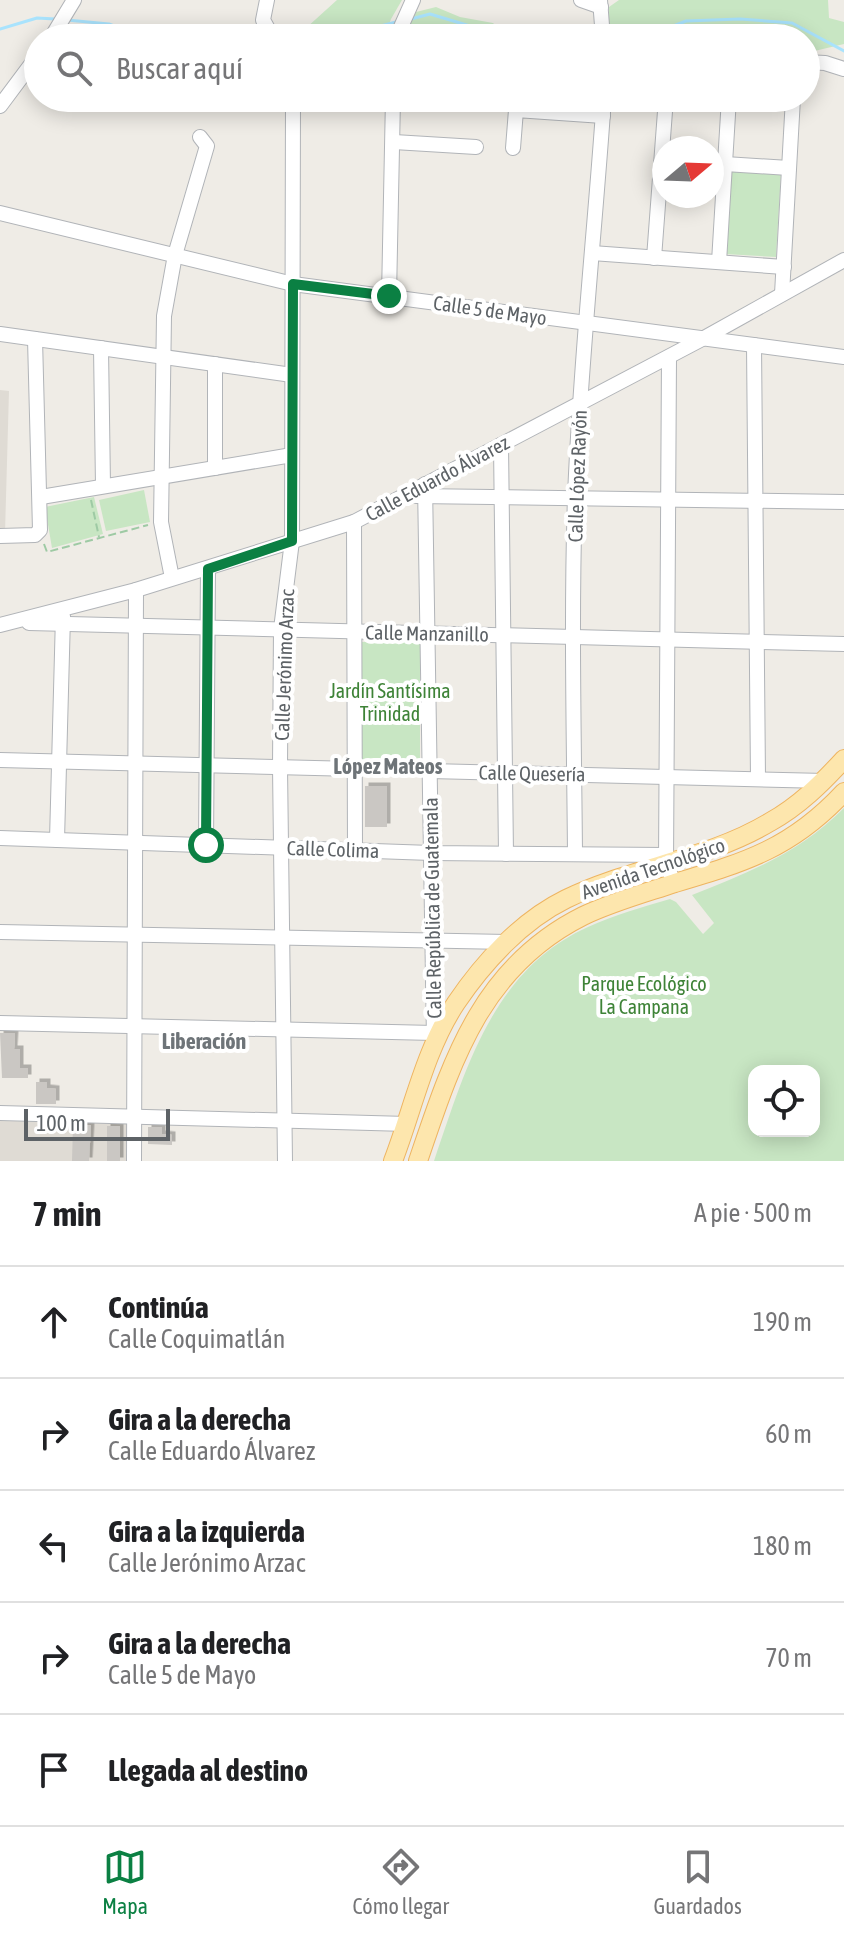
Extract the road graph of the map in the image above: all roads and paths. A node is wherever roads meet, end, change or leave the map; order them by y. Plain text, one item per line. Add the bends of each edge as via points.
1 (267, 0) edge
2 (581, 0) edge
3 (410, 4) edge
4 (601, 4) edge
5 (71, 5) edge
6 (59, 24) edge
7 (265, 24) edge
8 (401, 24) edge
9 (602, 24) edge
10 (820, 63) edge
11 (844, 69) edge
12 (24, 74) edge
13 (0, 106) edge
14 (293, 112) edge
15 (393, 112) edge
16 (516, 112) edge
17 (545, 112) edge
18 (603, 112) edge
19 (665, 112) edge
20 (728, 112) edge
21 (792, 112) edge
22 (603, 116) junction
23 (200, 137) dead end
24 (394, 142) junction
25 (476, 147) dead end
26 (513, 148) dead end
27 (725, 164) junction
28 (789, 168) junction
29 (0, 213) edge
30 (592, 253) junction
31 (175, 255) junction
32 (654, 258) junction
33 (844, 260) edge
34 (719, 262) junction
35 (784, 267) junction
36 (293, 284) junction
37 (782, 294) junction
38 (389, 296) junction
39 (586, 323) junction
40 (0, 334) edge
41 (704, 338) junction
42 (35, 339) junction
43 (754, 345) junction
44 (101, 348) junction
45 (162, 357) junction
46 (669, 357) junction
47 (844, 357) edge
48 (215, 364) junction
49 (292, 375) junction
50 (580, 403) junction
51 (501, 445) junction
52 (292, 455) junction
53 (215, 468) junction
54 (161, 477) junction
55 (96, 488) junction
56 (425, 490) junction
57 (41, 497) junction
58 (501, 497) junction
59 (575, 498) junction
60 (668, 499) junction
61 (756, 501) junction
62 (844, 502) edge
63 (161, 522) junction
64 (354, 522) junction
65 (40, 530) junction
66 (0, 536) edge
67 (99, 538) junction
68 (292, 541) junction
69 (208, 569) junction
70 (172, 578) junction
71 (136, 590) junction
72 (63, 616) junction
73 (5, 624) edge
74 (136, 626) junction
75 (207, 627) junction
76 (281, 629) junction
77 (354, 631) junction
78 (427, 633) junction
79 (503, 635) junction
80 (573, 637) junction
81 (667, 640) junction
82 (757, 642) junction
83 (844, 644) edge
84 (844, 759) edge
85 (0, 760) edge
86 (59, 762) junction
87 (136, 764) junction
88 (206, 765) junction
89 (280, 767) junction
90 (355, 769) junction
91 (430, 771) junction
92 (505, 773) junction
93 (574, 774) junction
94 (666, 777) junction
95 (758, 779) junction
96 (825, 781) junction
97 (844, 792) edge
98 (0, 838) edge
99 (57, 840) junction
100 (136, 843) junction
101 (206, 845) junction
102 (280, 848) junction
103 (355, 850) junction
104 (431, 853) junction
105 (506, 854) junction
106 (575, 854) junction
107 (622, 855) junction
108 (666, 860) junction
109 (624, 876) junction
110 (675, 884) junction
111 (0, 932) edge
112 (135, 935) junction
113 (281, 938) junction
114 (432, 941) junction
115 (507, 942) junction
116 (0, 1023) edge
117 (135, 1026) junction
118 (283, 1029) junction
119 (434, 1038) junction
120 (0, 1113) edge
121 (135, 1117) junction
122 (284, 1121) junction
123 (407, 1124) junction
124 (134, 1161) edge
125 (285, 1161) edge
126 (393, 1161) edge
127 (418, 1161) edge

1 - 7 street
2 - 4 street
3 - 8 street
4 - 9 street
5 - 6 street
10 - 11 street
12 - 13 street
14 - 36 street, Calle Jerónimo Arzac
15 - 24 street
16 - 26 street
17 - 22 street
18 - 22 street, Calle López Rayón
19 - 32 street
20 - 27 street
21 - 28 street
22 - 30 street, Calle López Rayón
23 - 31 street via 207,146
24 - 25 street
24 - 38 street
27 - 28 street
27 - 34 street
28 - 35 street
29 - 31 street, Calle 5 de Mayo
30 - 32 street
30 - 39 street, Calle López Rayón
31 - 36 street, Calle 5 de Mayo
31 - 45 street
32 - 34 street
33 - 37 street, Calle Eduardo Álvarez
34 - 35 street
35 - 37 street
36 - 38 street, Calle 5 de Mayo
36 - 49 street, Calle Jerónimo Arzac
37 - 41 street, Calle Eduardo Álvarez
38 - 39 street, Calle 5 de Mayo
39 - 41 street, Calle 5 de Mayo
39 - 50 street, Calle López Rayón
40 - 42 street
41 - 43 street, Calle 5 de Mayo
41 - 46 street, Calle Eduardo Álvarez
42 - 44 street
42 - 57 street
43 - 47 street, Calle 5 de Mayo
43 - 61 street
44 - 45 street
44 - 55 street
45 - 48 street
45 - 54 street
46 - 50 street, Calle Eduardo Álvarez
46 - 60 street
48 - 49 street
48 - 53 street
49 - 52 street, Calle Jerónimo Arzac
50 - 51 street, Calle Eduardo Álvarez
50 - 59 street, Calle López Rayón
51 - 56 street, Calle Eduardo Álvarez
51 - 58 street
52 - 53 street
52 - 68 street, Calle Jerónimo Arzac
53 - 54 street
54 - 55 street
54 - 63 street
55 - 57 street
55 - 67 path
56 - 58 street
56 - 64 street, Calle Eduardo Álvarez
56 - 78 street, Calle República de Guatemala
57 - 65 street
58 - 59 street
58 - 79 street
59 - 60 street
59 - 80 street, Calle López Rayón
60 - 61 street
60 - 81 street
61 - 62 street
61 - 82 street
63 - 67 path
63 - 70 street
64 - 68 street, Calle Eduardo Álvarez
64 - 77 street
65 - 66 street via 35,535
65 - 67 path via 47,552
68 - 69 street, Calle Eduardo Álvarez
68 - 76 street, Calle Jerónimo Arzac
69 - 70 street, Calle Eduardo Álvarez
69 - 75 street
70 - 71 street, Calle Eduardo Álvarez
71 - 72 street, Calle Eduardo Álvarez
71 - 74 street
72 - 73 street, Calle Eduardo Álvarez
72 - 74 street, Calle Manzanillo
72 - 86 street
74 - 75 street, Calle Manzanillo
74 - 87 street
75 - 76 street, Calle Manzanillo
75 - 88 street
76 - 77 street, Calle Manzanillo
76 - 89 street, Calle Jerónimo Arzac
77 - 78 street, Calle Manzanillo
77 - 90 street
78 - 79 street, Calle Manzanillo
78 - 91 street, Calle República de Guatemala
79 - 80 street, Calle Manzanillo
79 - 92 street
80 - 81 street, Calle Manzanillo
80 - 93 street, Calle López Rayón
81 - 82 street, Calle Manzanillo
81 - 94 street
82 - 83 street, Calle Manzanillo
82 - 95 street
84 - 96 main road, Avenida Tecnológico
85 - 86 street
86 - 87 street
86 - 99 street
87 - 88 street
87 - 100 street
88 - 89 street
88 - 101 street
89 - 90 street
89 - 102 street, Calle Jerónimo Arzac
90 - 91 path
90 - 103 street
91 - 92 street, Calle Quesería
91 - 104 street, Calle República de Guatemala
92 - 93 street, Calle Quesería
92 - 105 street
93 - 94 street, Calle Quesería
93 - 106 street, Calle López Rayón
94 - 95 street, Calle Quesería
94 - 108 street
95 - 96 street, Calle Quesería
96 - 108 main road, Avenida Tecnológico via 770,823 729,843
97 - 110 main road, Avenida Tecnológico via 806,828 761,855
98 - 99 street, Calle Colima
99 - 100 street, Calle Colima
100 - 101 street, Calle Colima
100 - 112 street
101 - 102 street, Calle Colima
102 - 103 street, Calle Colima
102 - 113 street, Calle Jerónimo Arzac
103 - 104 street, Calle Colima
104 - 105 street, Calle Colima
104 - 114 street, Calle República de Guatemala
105 - 106 street, Calle Colima
106 - 107 street, Calle Colima
107 - 108 street, Calle Colima
107 - 109 street
108 - 109 main road, Avenida Tecnológico
108 - 110 street
109 - 115 main road, Avenida Tecnológico via 563,901
110 - 127 main road, Avenida Tecnológico via 564,926 497,985 460,1048
111 - 112 street
112 - 113 street
112 - 117 street
113 - 114 street
113 - 118 street, Calle Jerónimo Arzac
114 - 115 street
114 - 119 street, Calle República de Guatemala
115 - 119 main road, Avenida Tecnológico
116 - 117 street
117 - 118 street
117 - 121 street
118 - 119 street
118 - 122 street, Calle Jerónimo Arzac
119 - 123 main road, Avenida Tecnológico
120 - 121 street
121 - 122 street
121 - 124 street
122 - 123 street
122 - 125 street, Calle Jerónimo Arzac
123 - 126 main road, Avenida Tecnológico

